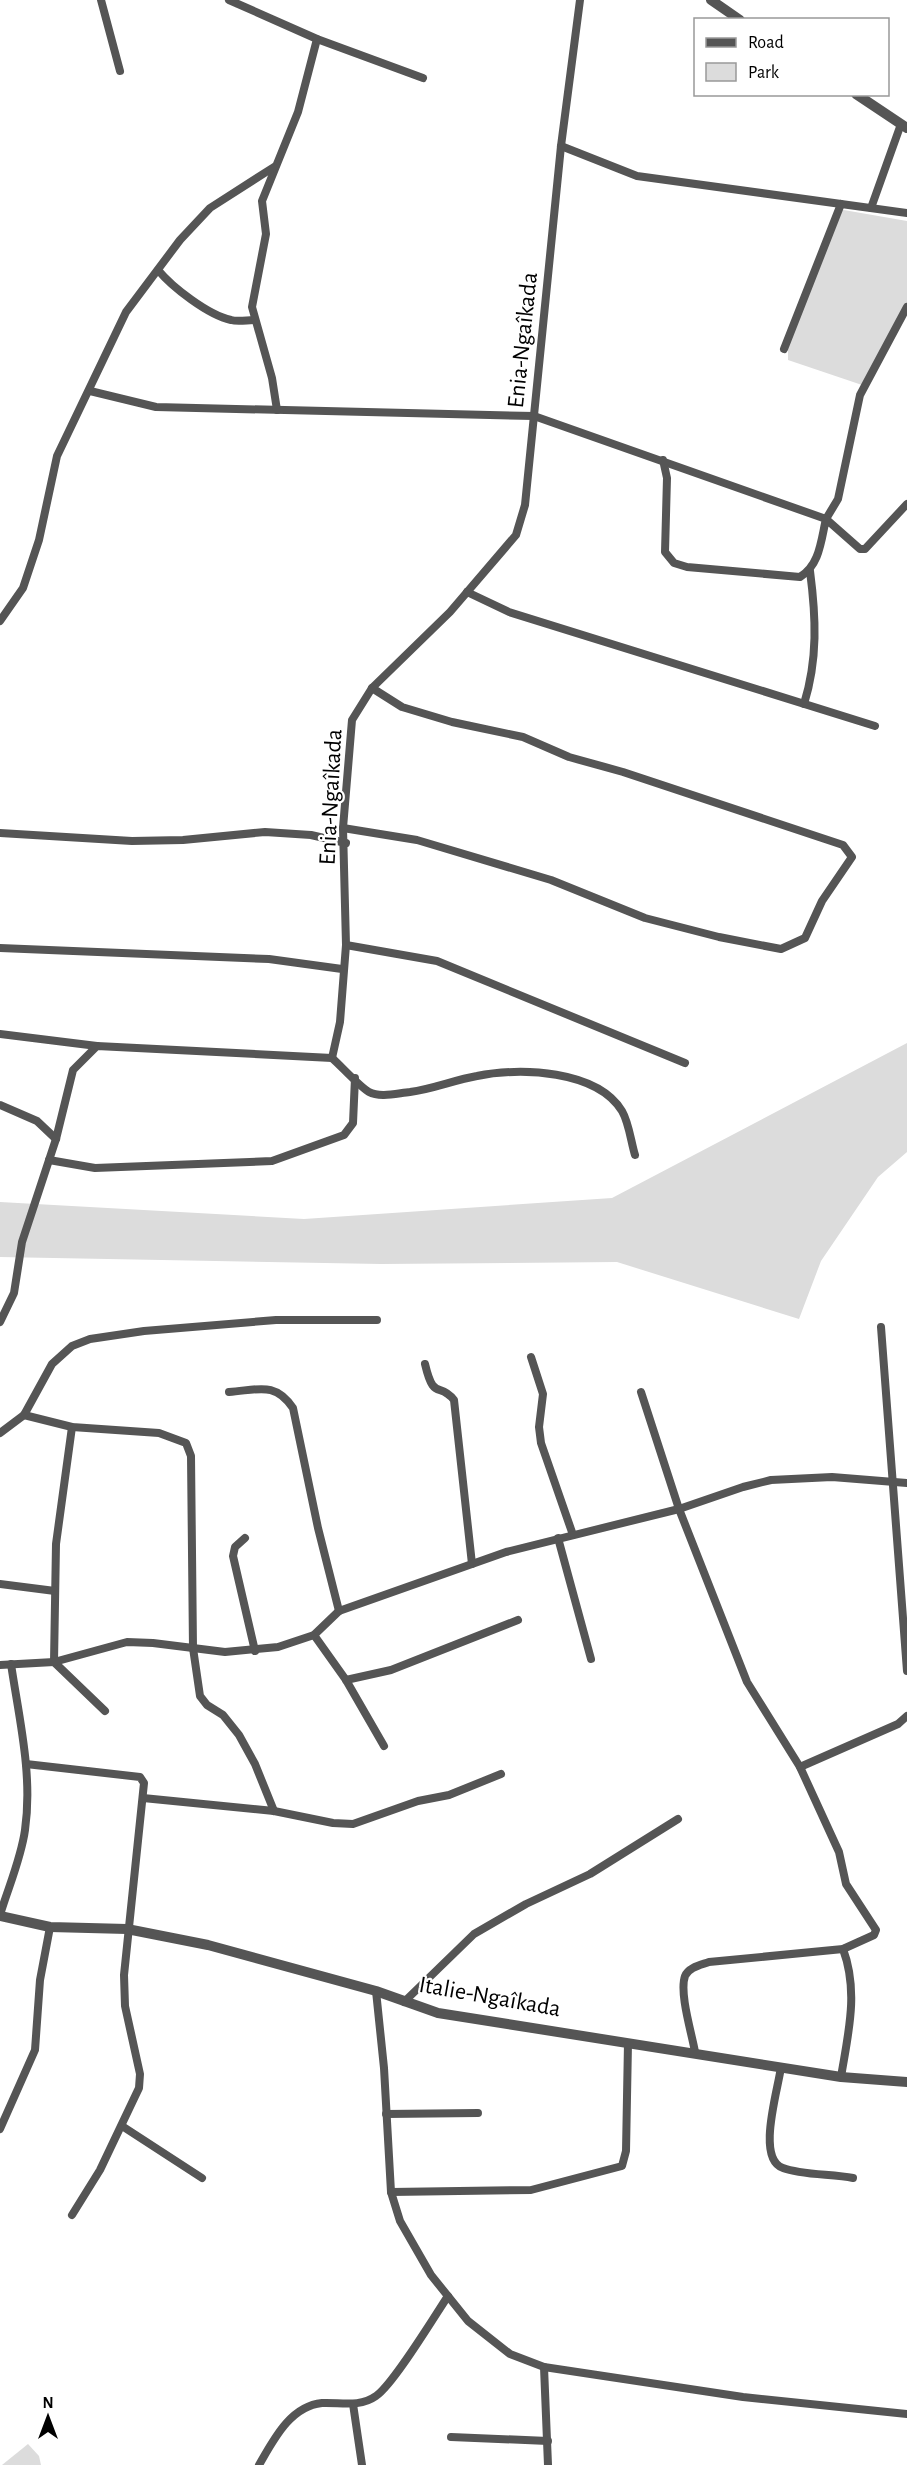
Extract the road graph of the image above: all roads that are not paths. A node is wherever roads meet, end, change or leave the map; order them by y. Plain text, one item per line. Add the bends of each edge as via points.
1 (100, 0) edge
2 (229, 0) edge
3 (579, 0) edge
4 (711, 0) edge
5 (737, 18) edge
6 (317, 39) junction
7 (120, 71) dead end
8 (423, 78) dead end
9 (858, 96) edge
10 (904, 126) edge
11 (561, 146) junction
12 (274, 167) junction
13 (841, 204) junction
14 (871, 208) junction
15 (907, 213) edge
16 (158, 270) junction
17 (907, 307) edge
18 (254, 320) junction
19 (784, 349) dead end
20 (90, 392) junction
21 (277, 410) junction
22 (534, 416) junction
23 (663, 460) junction
24 (907, 504) edge
25 (826, 519) junction
26 (810, 571) junction
27 (467, 592) junction
28 (0, 621) edge
29 (372, 688) junction
30 (804, 704) junction
31 (875, 726) dead end
32 (343, 828) junction
33 (0, 833) edge
34 (346, 843) junction
35 (346, 945) junction
36 (0, 948) edge
37 (342, 969) junction
38 (0, 1034) edge
39 (98, 1046) junction
40 (332, 1058) junction
41 (685, 1062) dead end
42 (355, 1078) junction
43 (0, 1105) edge
44 (56, 1139) junction
45 (635, 1155) dead end
46 (49, 1160) junction
47 (377, 1320) dead end
48 (0, 1322) edge
49 (881, 1327) dead end
50 (531, 1357) dead end
51 (425, 1364) dead end
52 (229, 1392) dead end
53 (641, 1392) dead end
54 (24, 1415) junction
55 (72, 1427) junction
56 (0, 1433) edge
57 (892, 1483) junction
58 (907, 1483) edge
59 (679, 1509) junction
60 (573, 1535) junction
61 (245, 1538) dead end
62 (558, 1539) junction
63 (472, 1564) junction
64 (0, 1584) edge
65 (55, 1591) junction
66 (339, 1611) junction
67 (518, 1620) dead end
68 (314, 1635) junction
69 (192, 1648) junction
70 (255, 1652) junction
71 (591, 1659) dead end
72 (54, 1662) junction
73 (11, 1664) junction
74 (0, 1665) edge
75 (907, 1671) edge
76 (346, 1680) junction
77 (105, 1711) dead end
78 (907, 1716) edge
79 (384, 1746) dead end
80 (26, 1764) junction
81 (800, 1767) junction
82 (501, 1773) dead end
83 (143, 1798) junction
84 (274, 1811) junction
85 (678, 1819) dead end
86 (0, 1916) edge
87 (50, 1927) junction
88 (127, 1929) junction
89 (843, 1949) junction
90 (376, 1991) junction
91 (404, 2002) junction
92 (628, 2043) junction
93 (695, 2052) junction
94 (782, 2067) junction
95 (841, 2077) junction
96 (907, 2082) edge
97 (478, 2113) dead end
98 (386, 2114) junction
99 (122, 2126) junction
100 (0, 2129) edge
101 (202, 2178) dead end
102 (854, 2178) dead end
103 (391, 2192) junction
104 (72, 2215) dead end
105 (448, 2296) junction
106 (544, 2367) junction
107 (353, 2404) junction
108 (907, 2414) edge
109 (452, 2437) dead end
110 (548, 2441) junction
111 (258, 2465) edge
112 (362, 2465) edge
113 (548, 2465) edge

1 - 7 street
2 - 6 street
3 - 11 street, Enia-Ngaîkada
4 - 5 street
6 - 8 street
6 - 12 street via 298,112
9 - 10 street
10 - 14 street
11 - 13 street via 638,176
11 - 22 street, Enia-Ngaîkada
12 - 16 street via 210,208
12 - 18 street via 262,201 266,234 254,291
13 - 14 street
13 - 19 street
14 - 15 street
16 - 18 street via 169,283 206,309 231,321
16 - 20 street via 126,312
17 - 25 street via 860,394 838,500
18 - 21 street
20 - 21 street via 156,407
20 - 28 street via 57,456 39,540 23,588
21 - 22 street
22 - 23 street
22 - 27 street, Enia-Ngaîkada via 525,505 516,535
23 - 25 street
23 - 26 street via 668,487 665,552 674,563 791,578
24 - 25 street via 865,549 860,549
25 - 26 street
26 - 30 street via 816,643
27 - 29 street, Enia-Ngaîkada
27 - 30 street via 509,612
29 - 32 street, Enia-Ngaîkada via 352,720
29 - 32 street via 402,707 523,737 569,757 623,771 843,845 852,857 822,901 805,938 782,949 645,918 551,880 417,840
30 - 31 street
32 - 34 street, Enia-Ngaîkada
33 - 34 street via 132,841 265,832 311,835
34 - 35 street, Enia-Ngaîkada
35 - 37 street, Enia-Ngaîkada
35 - 41 street via 436,961
36 - 37 street via 269,959
37 - 40 street, Enia-Ngaîkada via 340,1022
38 - 39 street
39 - 40 street
39 - 44 street via 73,1070
40 - 42 street
42 - 45 street via 369,1092 387,1095 478,1076 512,1073 568,1078 609,1094 623,1113
42 - 46 street via 353,1124 344,1135 272,1161 95,1168
43 - 44 street via 37,1121
44 - 46 street
46 - 48 street via 22,1242 14,1293
47 - 54 street via 276,1320 144,1331 90,1340 72,1347 52,1364
49 - 57 street
50 - 60 street via 543,1394 541,1443
51 - 63 street via 429,1383 454,1400
52 - 66 street via 273,1389 284,1395 293,1408
53 - 59 street
54 - 55 street
54 - 56 street
55 - 65 street via 56,1544
55 - 69 street via 159,1433 186,1443 191,1456
57 - 58 street
57 - 59 street via 831,1477 771,1480
57 - 75 street
59 - 60 street
59 - 81 street via 747,1682
60 - 62 street
61 - 70 street via 235,1547 233,1556
62 - 63 street
62 - 71 street
63 - 66 street
64 - 65 street
65 - 72 street
66 - 68 street
67 - 76 street via 390,1670
68 - 70 street
68 - 76 street
69 - 70 street
69 - 72 street via 127,1642
69 - 84 street via 200,1696 239,1735
72 - 73 street
72 - 77 street
73 - 74 street
73 - 80 street
76 - 79 street
78 - 81 street via 898,1724
80 - 83 street via 140,1777 144,1780
80 - 86 street via 25,1832
81 - 89 street via 839,1852 846,1884 876,1930 874,1935
82 - 84 street via 449,1795 407,1804 353,1824
83 - 84 street
83 - 88 street
85 - 91 street via 590,1874 474,1934
86 - 87 street, Italie-Ngaîkada
87 - 88 street, Italie-Ngaîkada
87 - 100 street via 40,1980 35,2050
88 - 90 street, Italie-Ngaîkada via 208,1945
88 - 99 street via 125,2006 140,2074 139,2088
89 - 93 street via 709,1962 691,1969 685,1975 684,1990
89 - 95 street via 851,1970 853,2000
90 - 91 street, Italie-Ngaîkada
90 - 98 street
91 - 92 street, Italie-Ngaîkada via 438,2013
92 - 93 street, Italie-Ngaîkada
92 - 103 street via 626,2151 622,2166 531,2190
93 - 94 street, Italie-Ngaîkada
94 - 95 street, Italie-Ngaîkada
94 - 102 street via 769,2141 773,2162 783,2168
95 - 96 street, Italie-Ngaîkada
97 - 98 street
98 - 103 street
99 - 101 street
99 - 104 street
103 - 105 street via 400,2221
105 - 106 street via 468,2321 510,2354
105 - 107 street via 387,2384 375,2396
106 - 108 street via 743,2397
106 - 110 street
107 - 111 street via 320,2403 300,2411 287,2422
107 - 112 street
109 - 110 street
110 - 113 street

